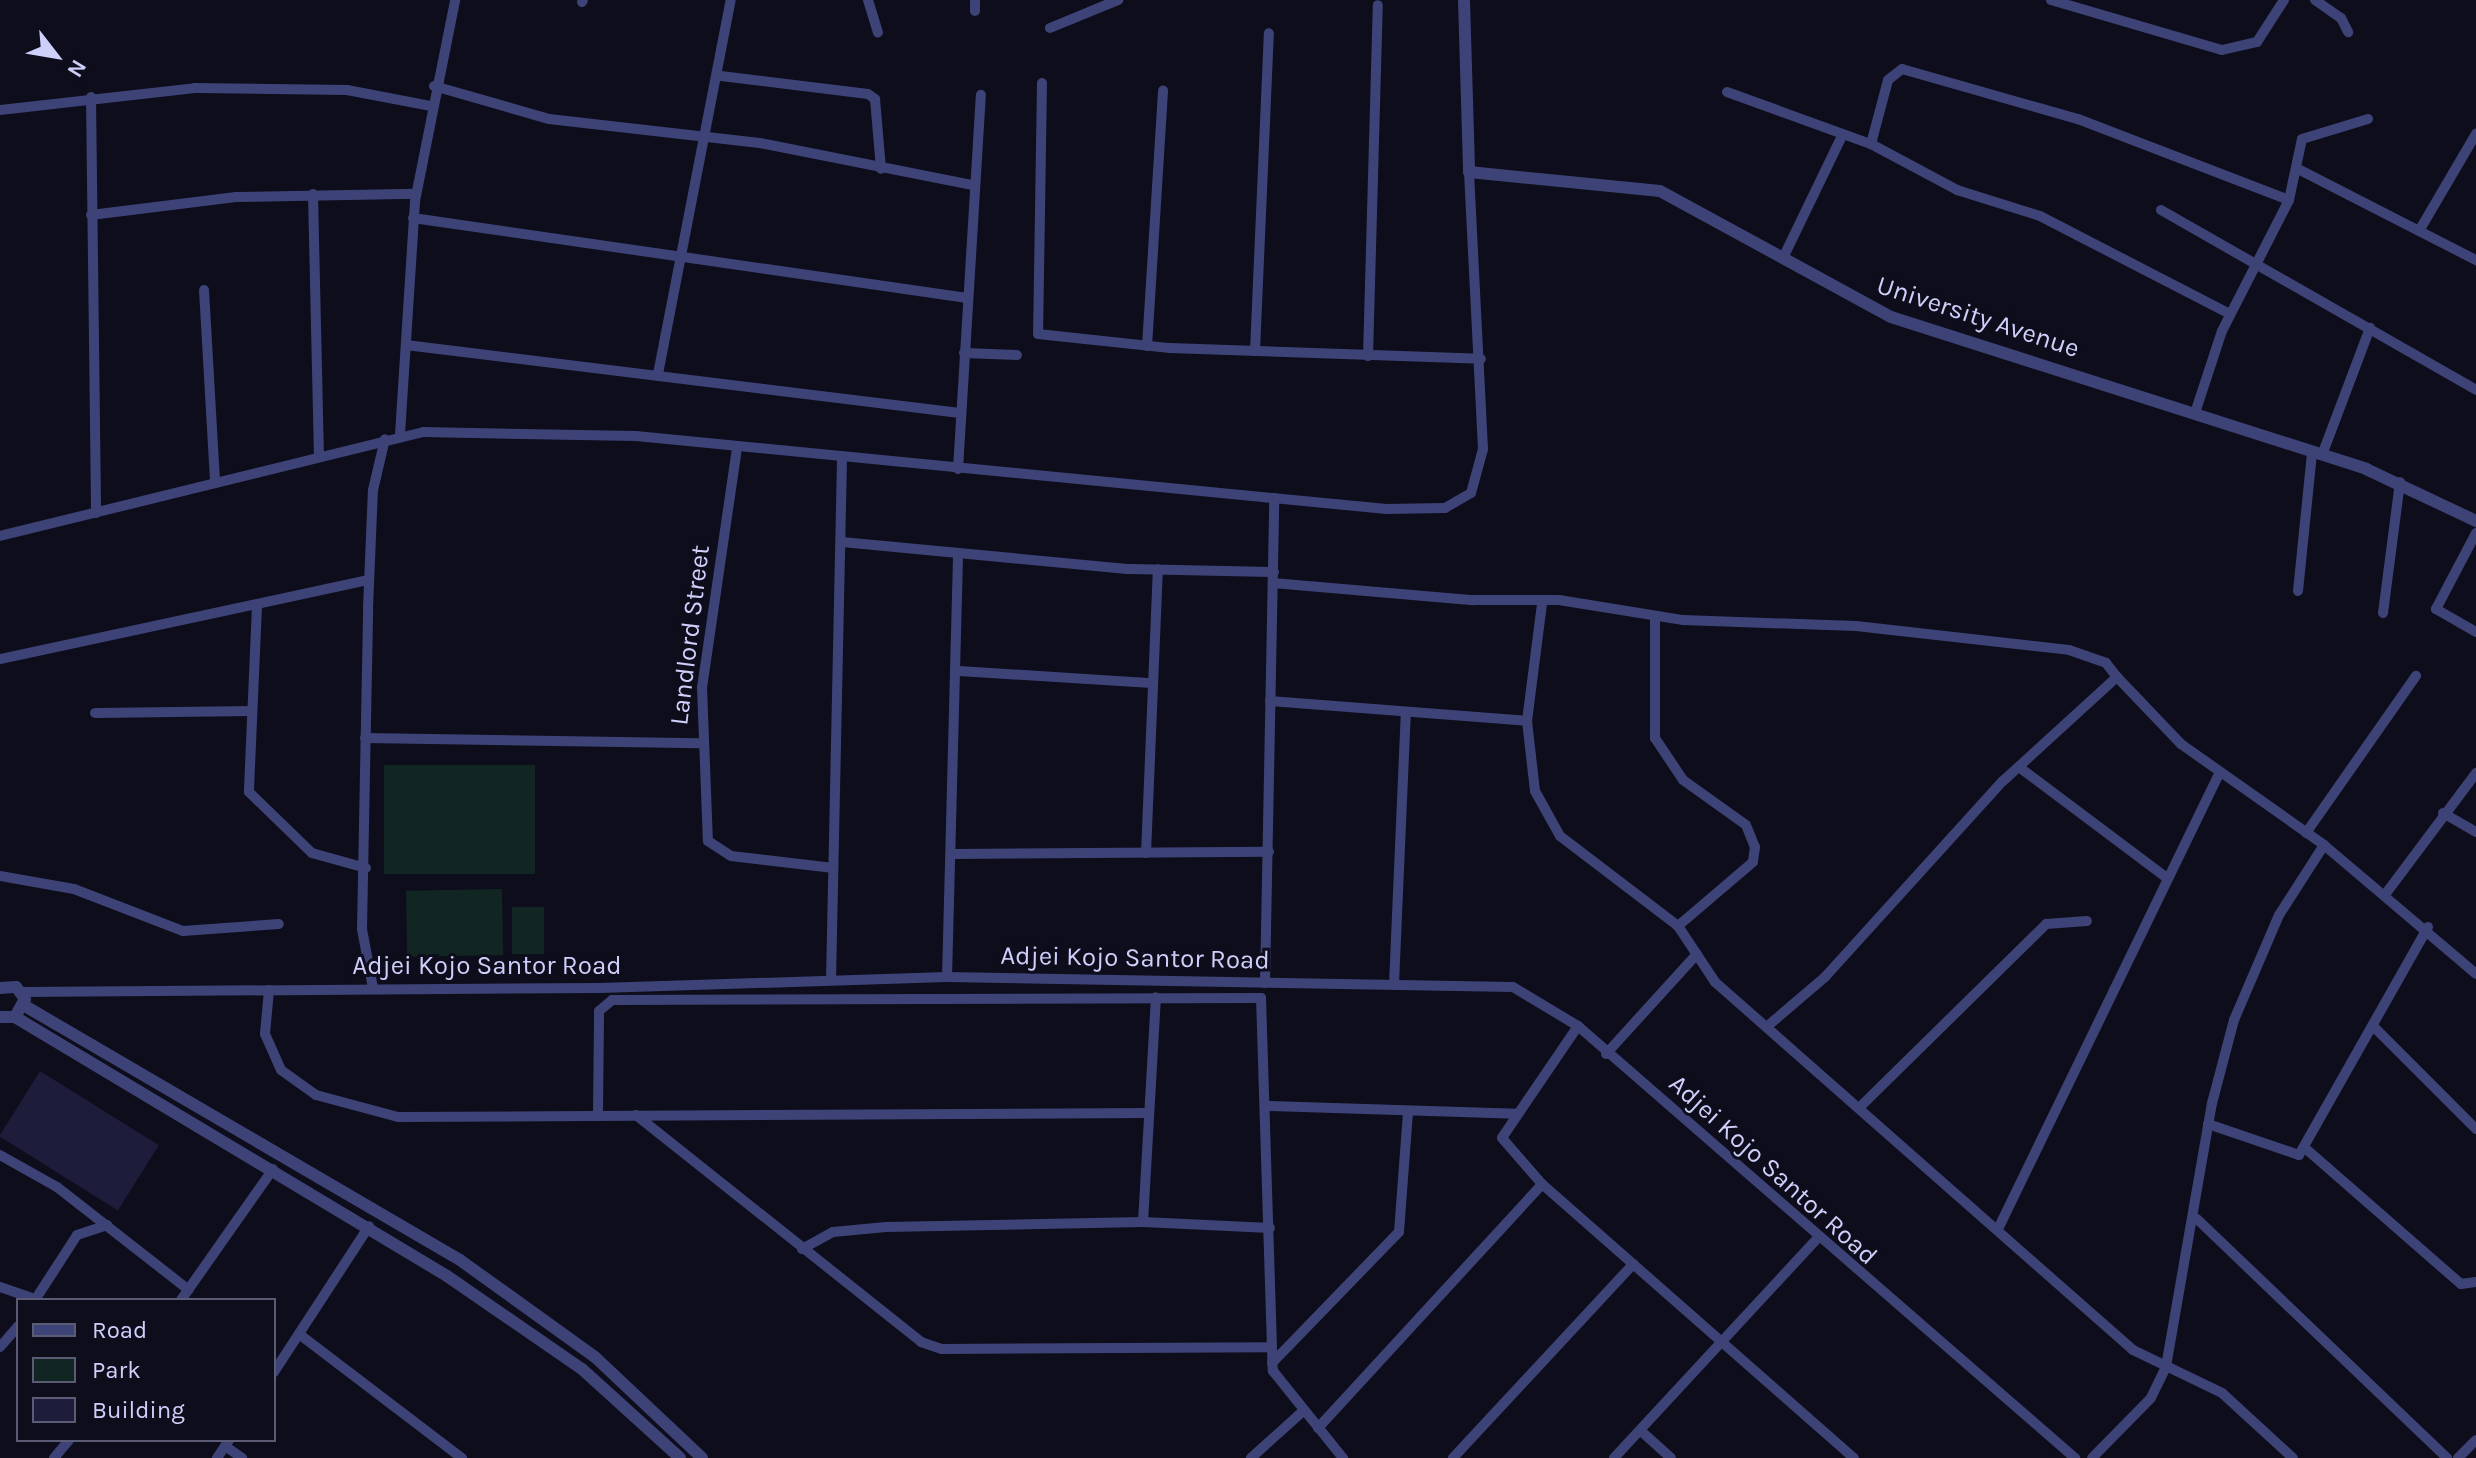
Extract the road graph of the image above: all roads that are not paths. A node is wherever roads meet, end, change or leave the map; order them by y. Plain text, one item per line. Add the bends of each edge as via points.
1 (455, 0) edge
2 (731, 0) edge
3 (868, 0) edge
4 (1118, 0) edge
5 (1464, 0) edge
6 (2051, 0) edge
7 (2284, 0) edge
8 (2315, 0) edge
9 (1378, 5) dead end
10 (1050, 28) dead end
11 (2348, 32) dead end
12 (878, 33) dead end
13 (1269, 33) dead end
14 (721, 76) junction
15 (1042, 83) dead end
16 (434, 86) junction
17 (1163, 90) dead end
18 (1727, 92) dead end
19 (981, 95) dead end
20 (91, 97) junction
21 (431, 106) junction
22 (0, 110) edge
23 (2368, 119) dead end
24 (2476, 134) edge
25 (706, 137) junction
26 (1841, 138) junction
27 (1871, 144) junction
28 (881, 169) junction
29 (2300, 170) junction
30 (1469, 172) junction
31 (973, 185) junction
32 (313, 194) junction
33 (416, 194) junction
34 (2289, 200) junction
35 (2161, 210) dead end
36 (91, 215) junction
37 (413, 218) junction
38 (2419, 231) junction
39 (683, 258) junction
40 (1783, 258) junction
41 (2476, 260) edge
42 (2259, 261) junction
43 (204, 290) dead end
44 (967, 298) junction
45 (2230, 314) junction
46 (2370, 328) junction
47 (406, 345) junction
48 (1147, 346) junction
49 (1255, 351) junction
50 (964, 353) junction
51 (1017, 355) dead end
52 (1368, 356) junction
53 (1481, 359) junction
54 (658, 374) junction
55 (2476, 390) edge
56 (960, 413) junction
57 (2195, 413) junction
58 (400, 434) junction
59 (385, 439) junction
60 (737, 448) junction
61 (319, 454) junction
62 (2317, 454) junction
63 (842, 461) junction
64 (958, 469) junction
65 (2400, 482) junction
66 (215, 483) junction
67 (1274, 498) junction
68 (96, 513) junction
69 (2476, 521) edge
70 (2476, 533) edge
71 (0, 536) edge
72 (842, 542) junction
73 (958, 553) junction
74 (1158, 569) junction
75 (1274, 577) junction
76 (369, 580) junction
77 (2298, 591) dead end
78 (1542, 604) junction
79 (257, 606) junction
80 (2383, 613) dead end
81 (1655, 616) junction
82 (2476, 632) edge
83 (0, 659) edge
84 (959, 671) junction
85 (2416, 676) dead end
86 (2117, 677) junction
87 (1148, 683) junction
88 (1270, 701) junction
89 (252, 711) junction
90 (95, 713) dead end
91 (1406, 713) junction
92 (1527, 721) junction
93 (365, 738) junction
94 (700, 743) junction
95 (2019, 767) junction
96 (2476, 773) edge
97 (2219, 774) junction
98 (2443, 813) junction
99 (2476, 832) edge
100 (2306, 833) junction
101 (2324, 845) junction
102 (1269, 852) junction
103 (1146, 853) junction
104 (951, 854) junction
105 (366, 868) junction
106 (833, 868) junction
107 (0, 876) edge
108 (2167, 878) junction
109 (2387, 892) junction
110 (2087, 921) dead end
111 (279, 924) dead end
112 (1678, 926) junction
113 (2428, 927) junction
114 (1697, 954) junction
115 (2476, 974) edge
116 (947, 977) junction
117 (831, 980) junction
118 (1265, 983) junction
119 (1394, 984) junction
120 (0, 988) edge
121 (373, 988) junction
122 (269, 990) junction
123 (22, 992) junction
124 (1156, 997) junction
125 (25, 1006) junction
126 (0, 1017) edge
127 (15, 1017) junction
128 (1770, 1024) junction
129 (1578, 1026) junction
130 (2373, 1026) junction
131 (1606, 1054) junction
132 (1268, 1106) junction
133 (1861, 1106) junction
134 (1408, 1111) junction
135 (598, 1113) junction
136 (1148, 1113) junction
137 (1517, 1114) junction
138 (636, 1115) junction
139 (2208, 1124) junction
140 (2476, 1129) edge
141 (2305, 1148) junction
142 (0, 1155) edge
143 (273, 1169) junction
144 (1542, 1184) junction
145 (2197, 1219) junction
146 (1143, 1222) junction
147 (107, 1225) junction
148 (369, 1226) junction
149 (1999, 1227) junction
150 (1270, 1228) junction
151 (1817, 1239) junction
152 (802, 1249) junction
153 (1633, 1264) junction
154 (2476, 1282) edge
155 (0, 1287) edge
156 (189, 1290) junction
157 (32, 1298) edge
158 (36, 1298) edge
159 (183, 1298) edge
160 (16, 1328) edge
161 (299, 1334) junction
162 (1724, 1343) junction
163 (0, 1347) edge
164 (1272, 1347) junction
165 (1272, 1363) junction
166 (2166, 1367) junction
167 (276, 1369) edge
168 (1302, 1412) junction
169 (1318, 1428) junction
170 (1641, 1431) junction
171 (2476, 1440) edge
172 (67, 1442) edge
173 (227, 1443) edge
174 (54, 1458) edge
175 (217, 1458) edge
176 (242, 1458) edge
177 (462, 1458) edge
178 (680, 1458) edge
179 (702, 1458) edge
180 (1251, 1458) edge
181 (1343, 1458) edge
182 (1453, 1458) edge
183 (1614, 1458) edge
184 (1671, 1458) edge
185 (1854, 1458) edge
186 (2075, 1458) edge
187 (2092, 1458) edge
188 (2293, 1458) edge
189 (2447, 1458) edge
190 (2458, 1458) edge

1 - 16 street
2 - 14 street
3 - 12 street
4 - 10 street
5 - 30 street
6 - 7 street via 2222,50 2257,42
8 - 11 street via 2341,18
9 - 52 street
13 - 49 street
14 - 25 street
14 - 28 street via 868,94 875,99
15 - 48 street via 1038,334
16 - 21 street
16 - 25 street via 549,119
17 - 48 street
18 - 26 street
19 - 31 street
20 - 21 street via 195,88 347,90
20 - 22 street
20 - 36 street
21 - 33 street
23 - 29 street via 2304,135
24 - 38 street
25 - 28 street
25 - 39 street
26 - 27 street
26 - 40 street
27 - 34 street via 1888,80 1902,69 2078,119
27 - 45 street via 1957,190 2040,216
28 - 31 street
29 - 34 street
29 - 38 street
30 - 40 street, University Avenue via 1660,191
30 - 53 street
31 - 44 street
32 - 33 street
32 - 36 street
32 - 61 street
33 - 37 street
34 - 42 street
35 - 42 street
36 - 68 street
37 - 39 street
37 - 47 street
38 - 41 street
39 - 44 street
39 - 54 street
40 - 57 street, University Avenue via 1891,317
42 - 45 street
42 - 46 street
43 - 66 street
44 - 50 street
45 - 57 street
46 - 55 street
46 - 62 street
47 - 54 street
47 - 58 street
48 - 49 street
49 - 52 street
50 - 51 street
50 - 56 street
52 - 53 street
53 - 67 street via 1483,449 1466,497 1413,510
54 - 56 street
56 - 64 street
57 - 62 street, University Avenue
58 - 59 street
58 - 60 street via 636,436
59 - 61 street
59 - 76 street via 373,490
60 - 63 street
60 - 94 street, Landlord Street
61 - 66 street
62 - 65 street, University Avenue
62 - 77 street
63 - 64 street
63 - 72 street
64 - 67 street
65 - 69 street, University Avenue
65 - 80 street
66 - 68 street
67 - 75 street
68 - 71 street
70 - 82 street via 2436,609
72 - 73 street
72 - 106 street
73 - 74 street
73 - 84 street
74 - 75 street
74 - 87 street
75 - 78 street
75 - 88 street
76 - 79 street
76 - 93 street
78 - 81 street via 1559,600
78 - 92 street
79 - 83 street
79 - 89 street
81 - 86 street via 1856,626 2069,650 2106,663
81 - 112 street via 1655,738 1683,780 1746,825 1755,847 1753,862
84 - 87 street
84 - 104 street
85 - 100 street
86 - 95 street
86 - 97 street
87 - 103 street
88 - 91 street
88 - 102 street
89 - 90 street
89 - 105 street via 249,792 312,853
91 - 92 street
91 - 119 street
92 - 112 street via 1545,819
93 - 94 street
93 - 105 street
94 - 106 street, Landlord Street via 708,841 715,849
95 - 108 street
95 - 128 street via 1825,977
96 - 98 street
97 - 100 street
97 - 108 street
98 - 99 street
98 - 109 street
100 - 101 street
101 - 109 street
101 - 139 street via 2279,915 2234,1020
102 - 103 street
102 - 118 street
103 - 104 street
104 - 116 street
105 - 121 street via 362,929
106 - 117 street
107 - 111 street via 74,889 183,931
108 - 149 street
109 - 113 street
110 - 133 street via 2046,924
112 - 114 street
113 - 115 street
113 - 130 street
114 - 128 street via 1715,982
114 - 131 street
116 - 117 street, Adjei Kojo Santor Road
116 - 118 street, Adjei Kojo Santor Road
117 - 121 street, Adjei Kojo Santor Road
118 - 119 street, Adjei Kojo Santor Road
119 - 129 street, Adjei Kojo Santor Road via 1513,987
120 - 123 street
121 - 122 street, Adjei Kojo Santor Road
122 - 123 street, Adjei Kojo Santor Road
122 - 135 street via 268,1051 316,1095 398,1117
123 - 125 street
124 - 132 street via 1261,998
124 - 135 street via 612,1000 599,1011
124 - 136 street
125 - 127 street
125 - 179 street via 460,1260 583,1348
126 - 127 street
127 - 143 street
128 - 133 street
129 - 131 street, Adjei Kojo Santor Road
129 - 137 street
130 - 140 street
130 - 141 street
131 - 151 street, Adjei Kojo Santor Road
132 - 134 street
132 - 150 street
133 - 149 street
134 - 137 street
134 - 165 street via 1399,1232
135 - 138 street
136 - 138 street
136 - 146 street
137 - 144 street via 1502,1138
138 - 152 street
139 - 141 street via 2286,1154
139 - 145 street
141 - 154 street via 2461,1284
142 - 147 street
143 - 148 street
143 - 156 street
144 - 153 street
144 - 169 street
145 - 166 street
145 - 189 street
146 - 150 street
146 - 152 street via 886,1227 833,1232
147 - 156 street
147 - 158 street via 77,1235
148 - 161 street
148 - 178 street via 549,1344
149 - 166 street via 2133,1350
150 - 164 street
151 - 162 street
151 - 186 street, Adjei Kojo Santor Road
152 - 164 street via 888,1321 941,1349
153 - 162 street
153 - 182 street
155 - 157 street
156 - 159 street
160 - 163 street
161 - 167 street
161 - 177 street
162 - 170 street
162 - 185 street
164 - 165 street
165 - 168 street
166 - 187 street via 2151,1398
166 - 188 street via 2182,1368 2222,1393
168 - 169 street
168 - 180 street
169 - 181 street
170 - 183 street
170 - 184 street
171 - 190 street
172 - 174 street
173 - 175 street
173 - 176 street

